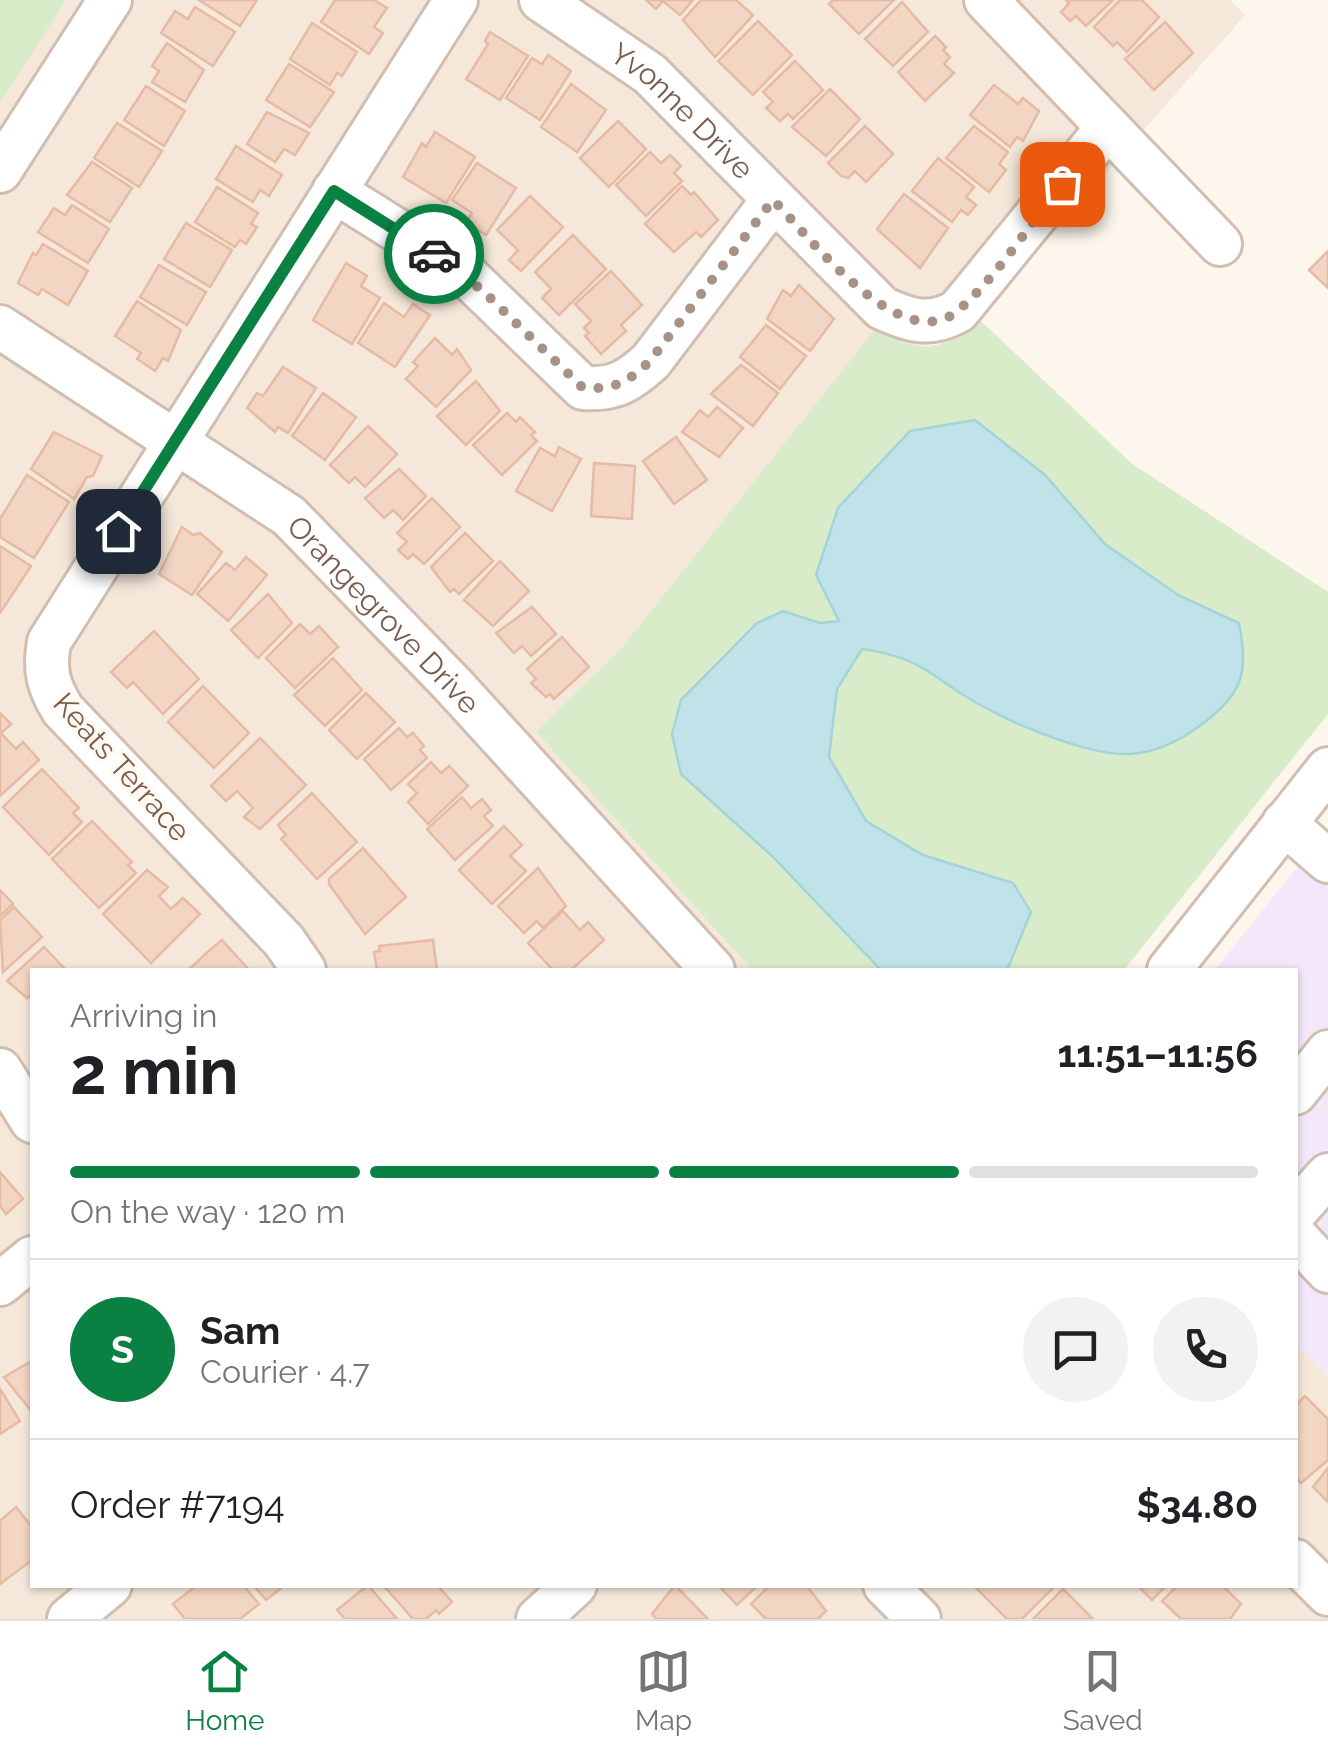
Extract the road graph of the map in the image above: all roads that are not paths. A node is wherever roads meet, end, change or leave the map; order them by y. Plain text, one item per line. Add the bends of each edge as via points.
1 (110, 0) edge
2 (456, 0) edge
3 (541, 0) edge
4 (986, 0) edge
5 (1108, 127) junction
6 (0, 171) edge
7 (334, 191) junction
8 (773, 200) junction
9 (1220, 244) dead end
10 (0, 327) edge
11 (176, 438) junction
12 (1328, 769) edge
13 (1284, 823) junction
14 (1328, 862) edge
15 (303, 968) edge
16 (710, 968) edge
17 (1170, 968) edge
18 (1328, 1052) edge
19 (0, 1070) edge
20 (1298, 1089) edge
21 (30, 1118) edge
22 (1328, 1174) edge
23 (1298, 1209) edge
24 (1298, 1239) edge
25 (30, 1260) edge
26 (1328, 1271) edge
27 (0, 1284) edge
28 (1298, 1564) edge
29 (106, 1588) edge
30 (573, 1588) edge
31 (888, 1588) edge
32 (1328, 1594) edge
33 (69, 1619) edge
34 (538, 1619) edge
35 (919, 1619) edge

1 - 6 street
2 - 7 street, Keats Terrace
3 - 8 street, Yvonne Drive via 650,74
4 - 5 street
5 - 8 street, Yvonne Drive via 972,296 940,321 911,321 882,308
5 - 9 street
7 - 8 street via 462,272 583,388 607,389 650,361
7 - 11 street, Keats Terrace
10 - 11 street, Orangegrove Drive
11 - 15 street, Keats Terrace via 49,642 50,689
11 - 16 street, Orangegrove Drive via 318,543
12 - 13 street
13 - 14 street
13 - 17 street
18 - 20 street
19 - 21 street
22 - 23 street
24 - 26 street
25 - 27 street
28 - 32 street
29 - 33 street
30 - 34 street
31 - 35 street

